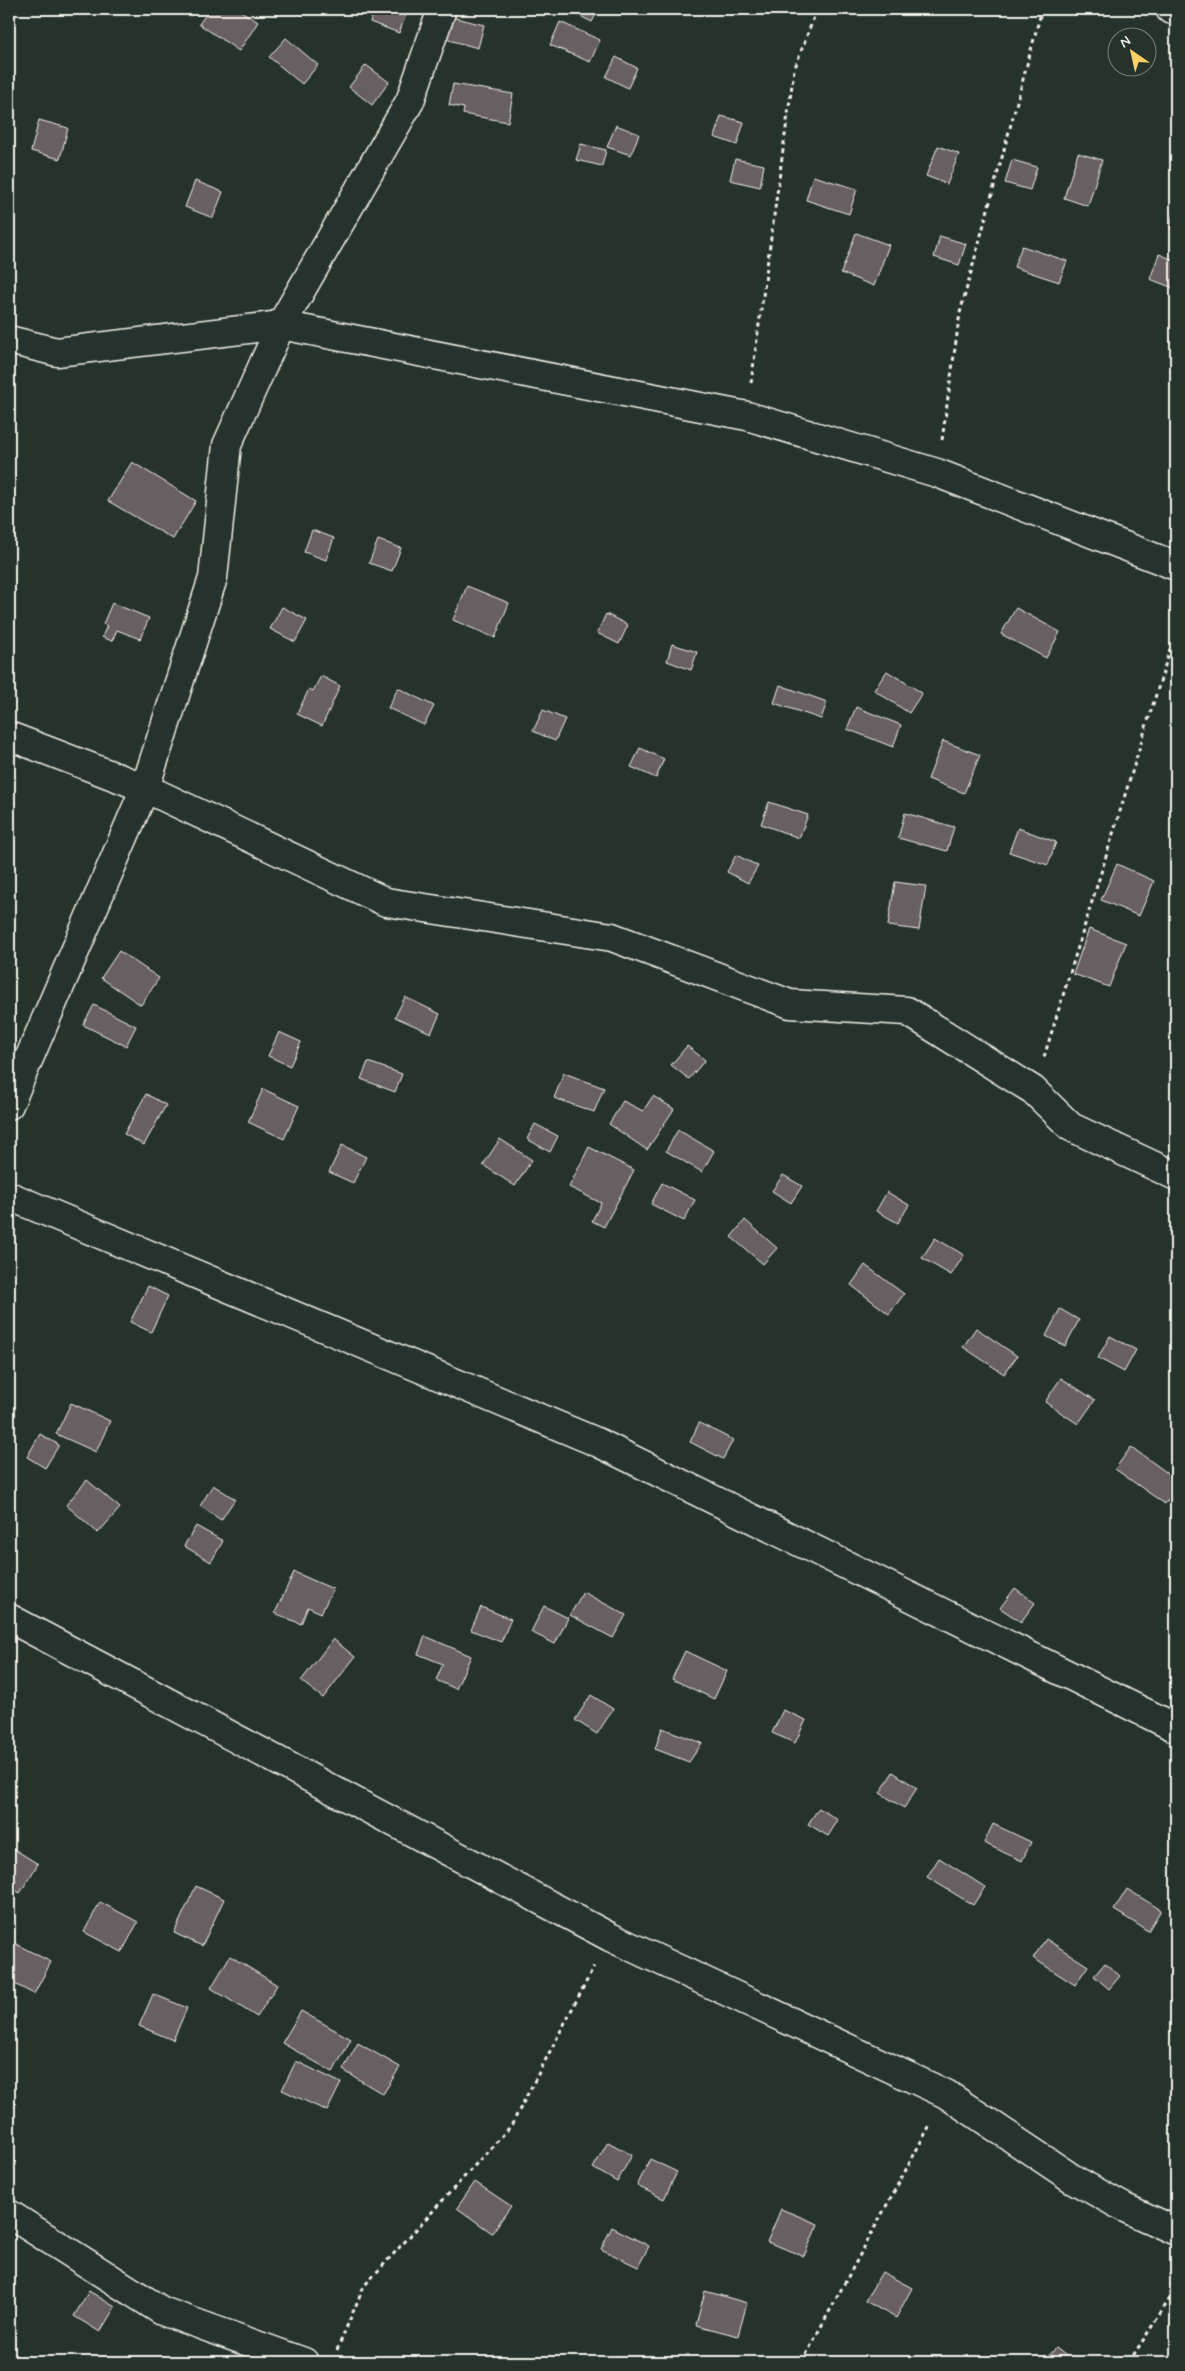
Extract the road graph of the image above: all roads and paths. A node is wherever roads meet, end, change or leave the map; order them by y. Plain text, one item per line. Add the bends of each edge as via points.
1 (442, 9) edge
2 (817, 9) edge
3 (1042, 9) edge
4 (1170, 9) edge
5 (1176, 10) edge
6 (281, 325) junction
7 (9, 340) edge
8 (746, 416) junction
9 (937, 473) junction
10 (1176, 566) edge
11 (1176, 630) edge
12 (9, 736) edge
13 (145, 788) junction
14 (1033, 1090) junction
15 (9, 1105) edge
16 (1176, 1176) edge
17 (9, 1196) edge
18 (9, 1618) edge
19 (1176, 1728) edge
20 (610, 1937) junction
21 (946, 2094) junction
22 (9, 2214) edge
23 (1176, 2230) edge
24 (1176, 2289) edge
25 (335, 2354) dead end
26 (304, 2362) edge
27 (802, 2362) edge
28 (1129, 2362) edge

1 - 6 street via 410,101
2 - 8 path via 794,70
3 - 9 path via 960,313
4 - 5 street
6 - 7 street via 57,352
6 - 8 street
6 - 13 street via 227,445 213,578
8 - 9 street
9 - 10 street
11 - 14 path
12 - 13 street
13 - 14 street via 386,902 612,937 790,1004 907,1011
13 - 15 street
14 - 16 street via 1071,1127
17 - 19 street via 599,1444
18 - 20 street
20 - 21 street
20 - 25 path via 511,2126 364,2286
21 - 23 street via 1072,2179 1125,2208
21 - 27 path
22 - 26 street via 162,2311
24 - 28 path

